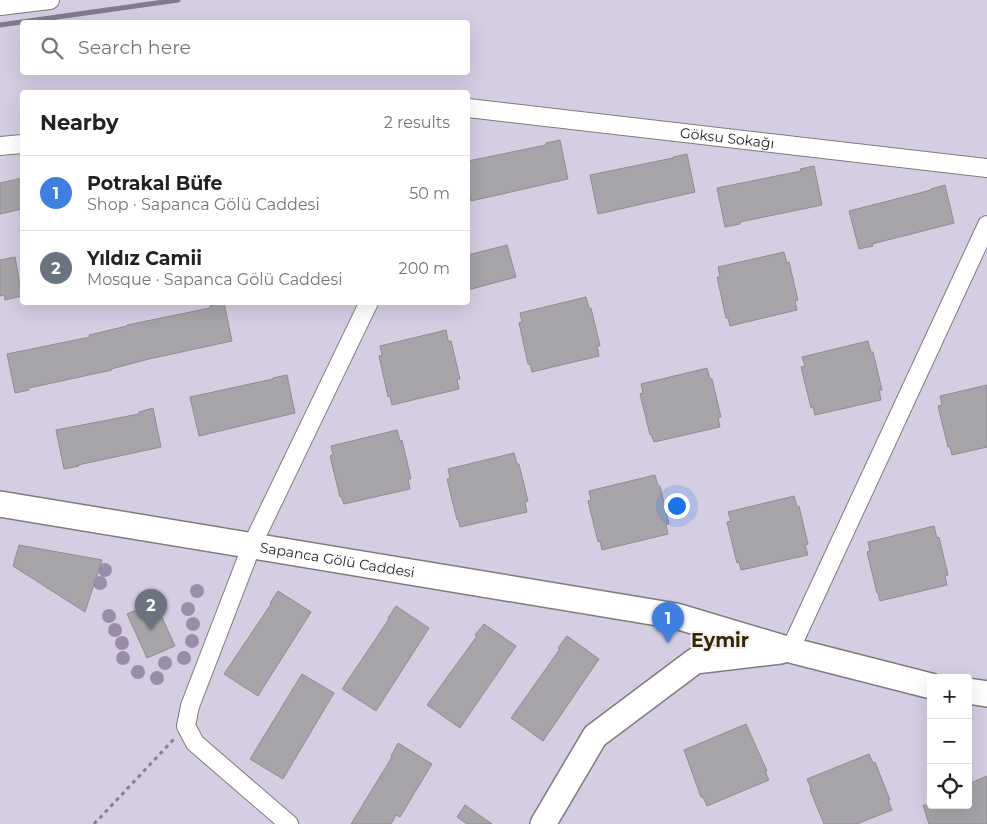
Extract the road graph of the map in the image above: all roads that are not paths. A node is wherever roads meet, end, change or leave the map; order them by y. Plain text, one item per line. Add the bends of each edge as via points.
1 (50, 0) edge
2 (0, 6) edge
3 (470, 108) edge
4 (20, 144) edge
5 (0, 146) edge
6 (987, 168) edge
7 (987, 225) edge
8 (368, 305) edge
9 (0, 504) edge
10 (252, 545) junction
11 (676, 616) junction
12 (790, 650) junction
13 (695, 661) junction
14 (927, 685) edge
15 (972, 692) edge
16 (987, 694) edge
17 (289, 824) edge
18 (543, 824) edge

1 - 2 street
3 - 6 street, Göksu Sokağı
4 - 5 street
7 - 12 street
8 - 10 street
9 - 10 street, Sapanca Gölü Caddesi
10 - 11 street, Sapanca Gölü Caddesi
10 - 17 street via 190,706 186,726 194,743
11 - 12 street, Sapanca Gölü Caddesi
11 - 13 street via 694,631 697,640
12 - 13 street
12 - 14 street, Sapanca Gölü Caddesi
13 - 18 street via 595,736
15 - 16 street

